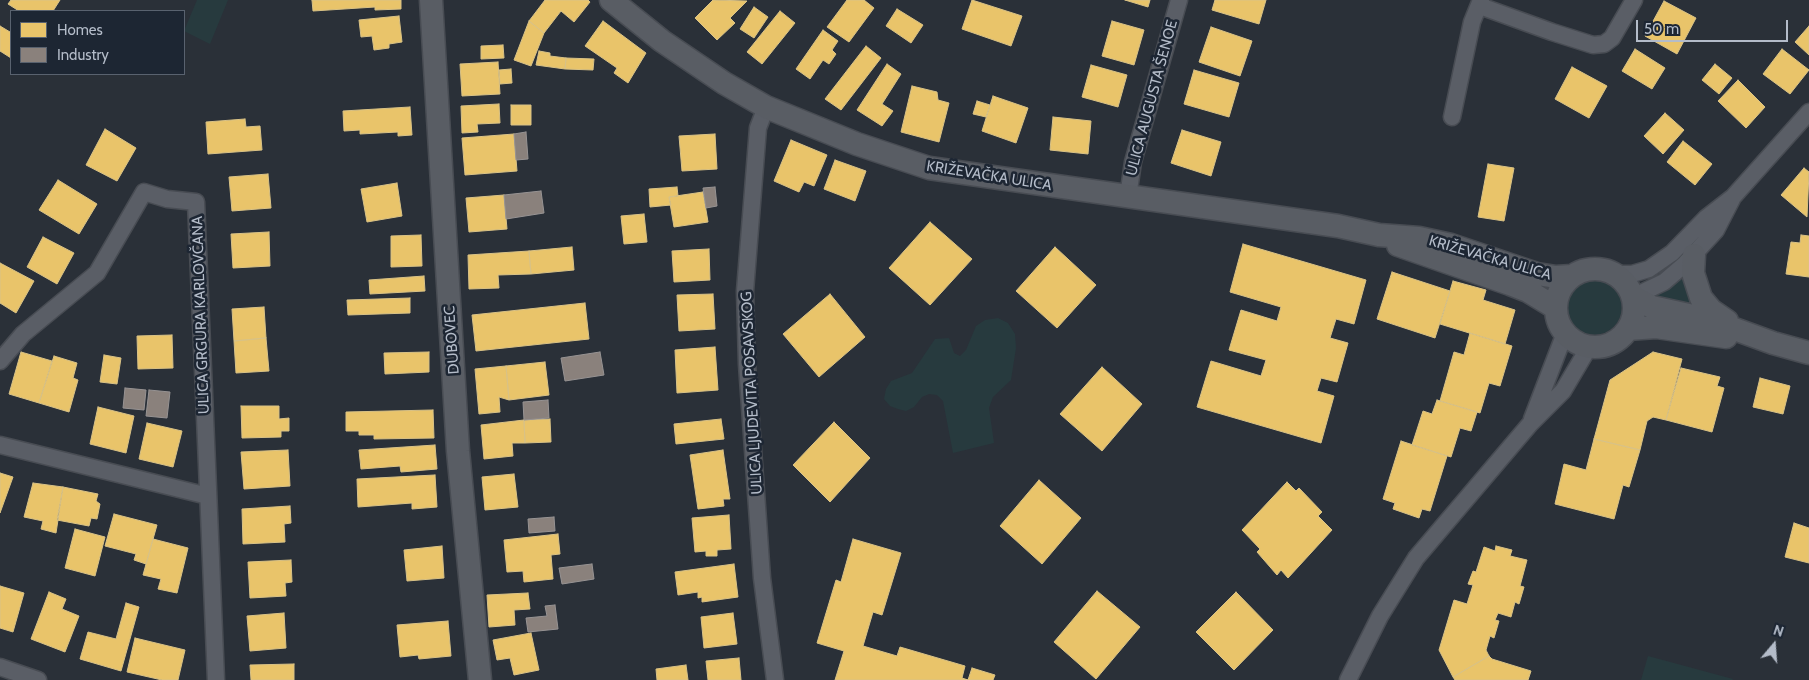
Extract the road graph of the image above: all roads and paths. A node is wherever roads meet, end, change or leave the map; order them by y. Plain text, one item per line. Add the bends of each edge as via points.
1 (431, 0) edge
2 (611, 0) edge
3 (1178, 0) edge
4 (1634, 0) edge
5 (1481, 3) edge
6 (766, 107) junction
7 (1809, 112) edge
8 (1452, 118) dead end
9 (1128, 197) junction
10 (1733, 197) junction
11 (1379, 235) junction
12 (1694, 255) junction
13 (1616, 274) junction
14 (1572, 276) junction
15 (1633, 297) junction
16 (1556, 308) junction
17 (1628, 329) junction
18 (1739, 329) junction
19 (1565, 333) junction
20 (1773, 343) junction
21 (1589, 347) junction
22 (1809, 353) edge
23 (0, 361) edge
24 (1530, 424) junction
25 (0, 445) edge
26 (208, 496) junction
27 (0, 667) edge
28 (38, 680) edge
29 (216, 680) edge
30 (480, 680) edge
31 (775, 680) edge
32 (1348, 680) edge

1 - 30 main road, DUBOVEC via 458,451
2 - 6 main road, KRIŽEVAČKA ULICA via 662,41
3 - 9 street, ULICA AUGUSTA ŠENOE via 1132,162
4 - 5 street via 1612,38 1604,44 1593,45
5 - 8 street via 1472,22
6 - 9 main road, KRIŽEVAČKA ULICA via 857,144 929,168
6 - 31 street, ULICA LJUDEVITA POSAVSKOG via 758,128 745,291 762,578
7 - 10 street
9 - 11 main road, KRIŽEVAČKA ULICA via 1338,226
10 - 12 street via 1716,230
10 - 13 street via 1662,261 1632,274
11 - 14 main road, KRIŽEVAČKA ULICA via 1419,238 1451,245 1537,274
11 - 16 main road, KRIŽEVAČKA ULICA via 1410,251 1528,291
12 - 15 street via 1664,282
12 - 18 main road via 1694,273 1701,298 1711,310
13 - 14 main road via 1594,268
13 - 15 main road via 1630,288
14 - 16 main road via 1558,294
15 - 17 main road via 1633,319
15 - 18 main road via 1652,307
16 - 19 main road via 1558,321
17 - 20 main road via 1656,326
17 - 21 main road via 1611,344
18 - 20 main road
19 - 21 main road
19 - 24 street
20 - 22 main road
21 - 24 street via 1563,391
23 - 26 street, ULICA GRGURA KARLOVČANA via 23,334 97,272 144,192 167,199 196,202
24 - 32 street via 1416,558 1380,616
25 - 26 street
26 - 29 street, ULICA GRGURA KARLOVČANA
27 - 28 street

